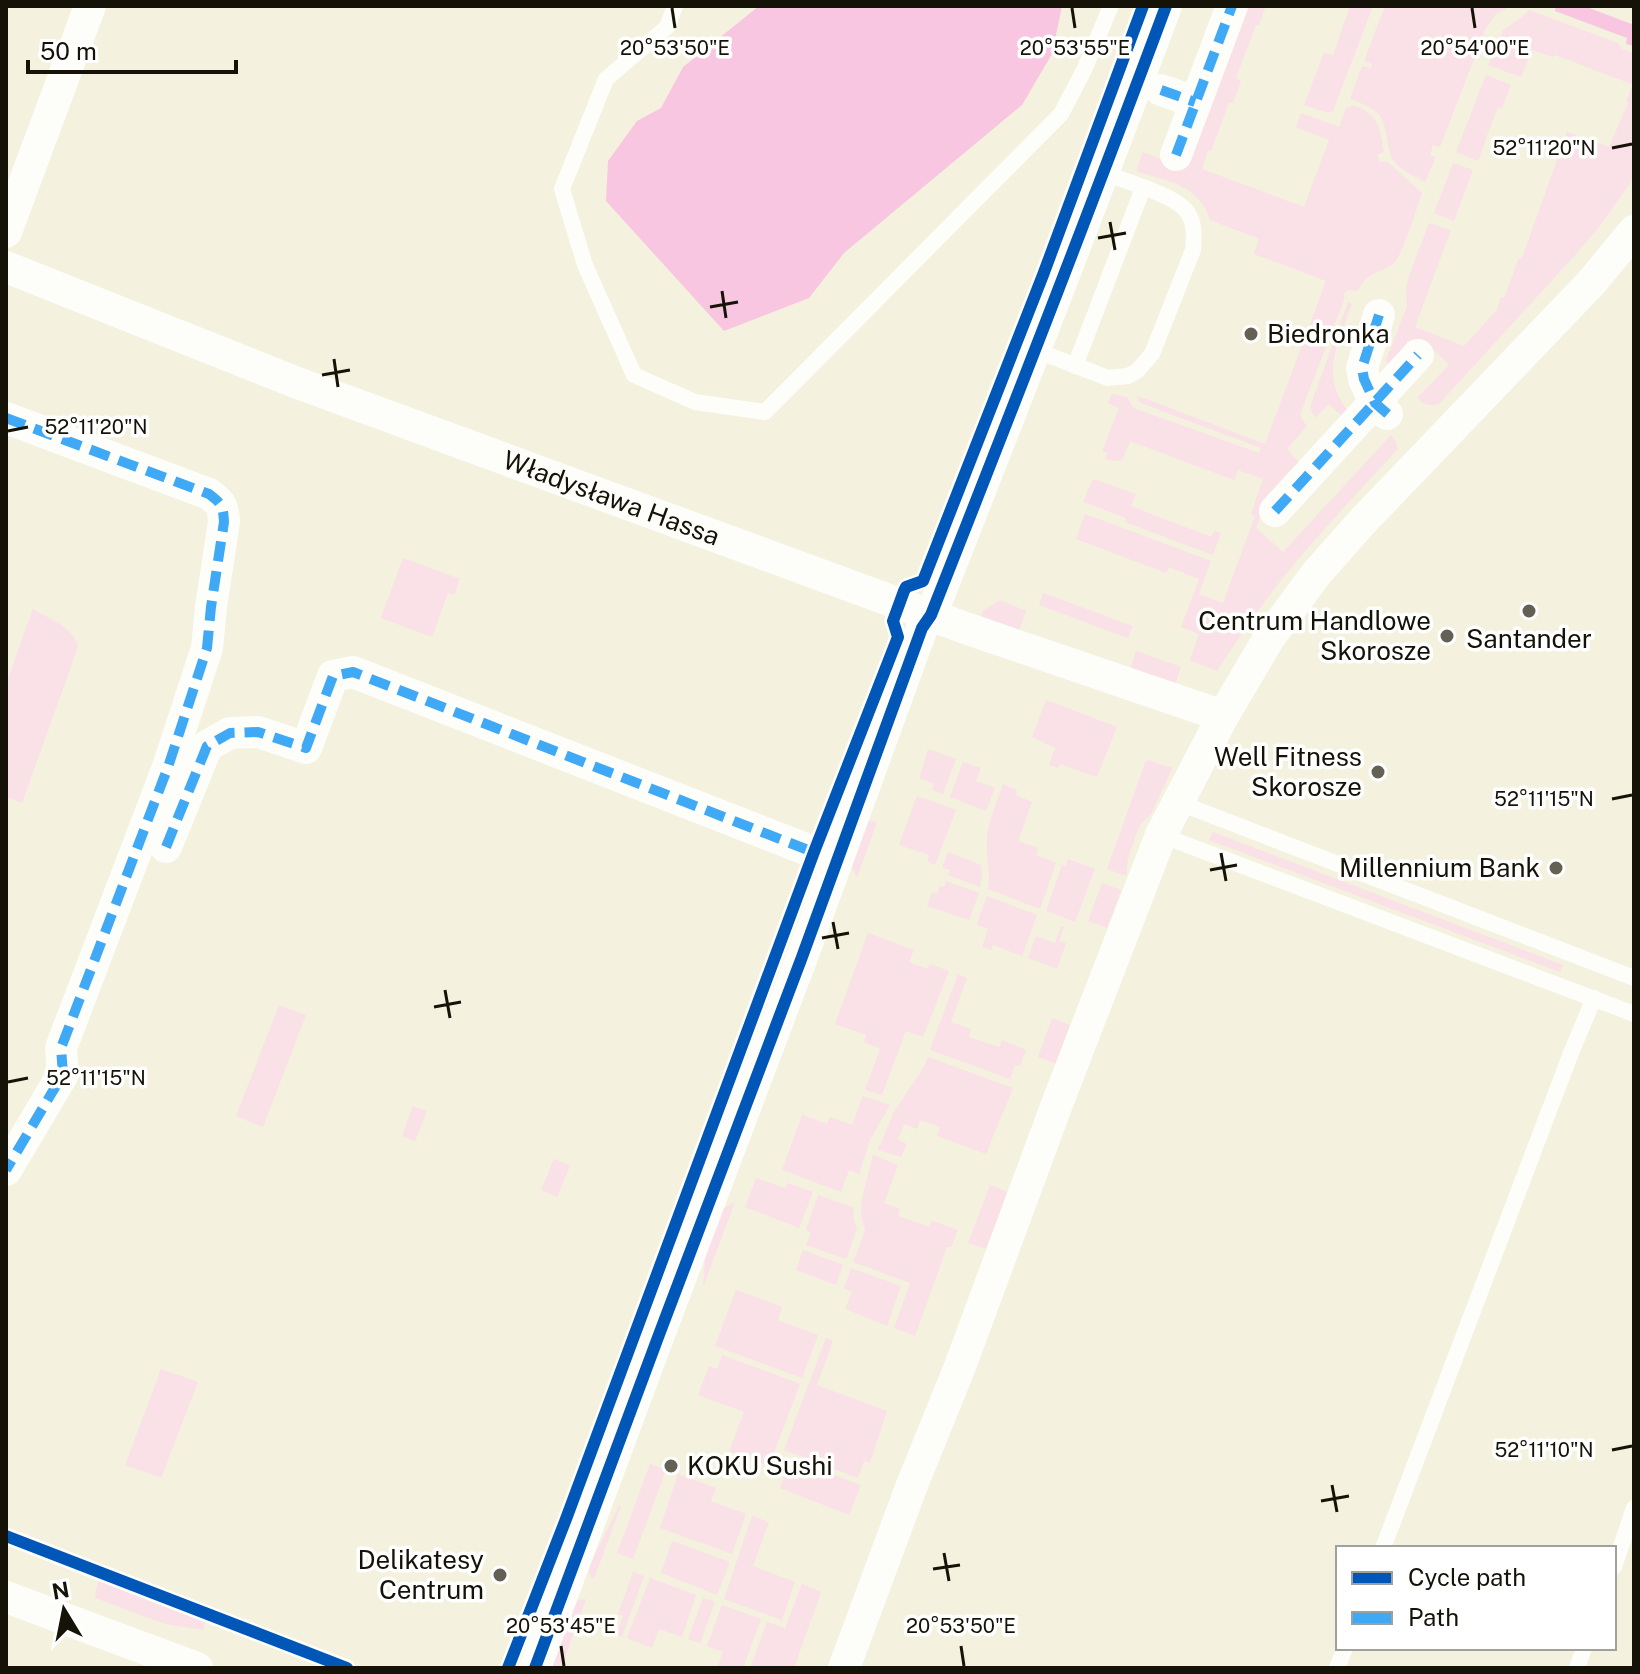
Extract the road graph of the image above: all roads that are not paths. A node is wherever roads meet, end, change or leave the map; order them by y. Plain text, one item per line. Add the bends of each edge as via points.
1 (90, 6) edge
2 (675, 6) edge
3 (1111, 6) edge
4 (1166, 6) edge
5 (1232, 6) edge
6 (1149, 86) junction
7 (1195, 102) junction
8 (1176, 155) dead end
9 (1104, 173) junction
10 (1143, 188) junction
11 (1634, 231) edge
12 (6, 232) edge
13 (6, 267) edge
14 (1379, 315) dead end
15 (1035, 350) junction
16 (1418, 355) dead end
17 (1075, 366) junction
18 (1382, 410) junction
19 (6, 418) edge
20 (1275, 511) dead end
21 (931, 615) junction
22 (1223, 716) junction
23 (1177, 802) junction
24 (1161, 835) junction
25 (166, 847) dead end
26 (808, 850) dead end
27 (1634, 978) edge
28 (1594, 998) junction
29 (1634, 1014) edge
30 (6, 1170) edge
31 (1634, 1508) edge
32 (1384, 1546) edge
33 (1616, 1561) edge
34 (6, 1597) edge
35 (197, 1668) edge
36 (535, 1668) edge
37 (844, 1668) edge

1 - 12 street
2 - 3 lane via 667,27 606,79 562,189 585,265 634,375 695,402 765,412 1061,114
4 - 6 street
5 - 7 street
6 - 7 street
6 - 9 street
7 - 8 street
9 - 10 lane
9 - 15 street
10 - 17 lane
10 - 17 lane via 1188,213 1193,250 1145,364 1119,378
11 - 22 street via 1316,574 1269,638
13 - 21 street, Władysława Hassa via 295,382
14 - 18 street via 1362,368
15 - 17 lane
15 - 21 street
16 - 18 street
18 - 20 street
19 - 30 street via 209,494 221,503 224,522 207,648 168,767 61,1048 63,1074
21 - 22 street, Władysława Hassa
21 - 36 street
22 - 23 street
23 - 24 street
23 - 27 lane
24 - 28 lane
24 - 37 street
25 - 26 street via 207,746 230,733 258,732 306,748 333,676 353,672
28 - 29 lane
28 - 32 lane
31 - 33 lane
34 - 35 street

